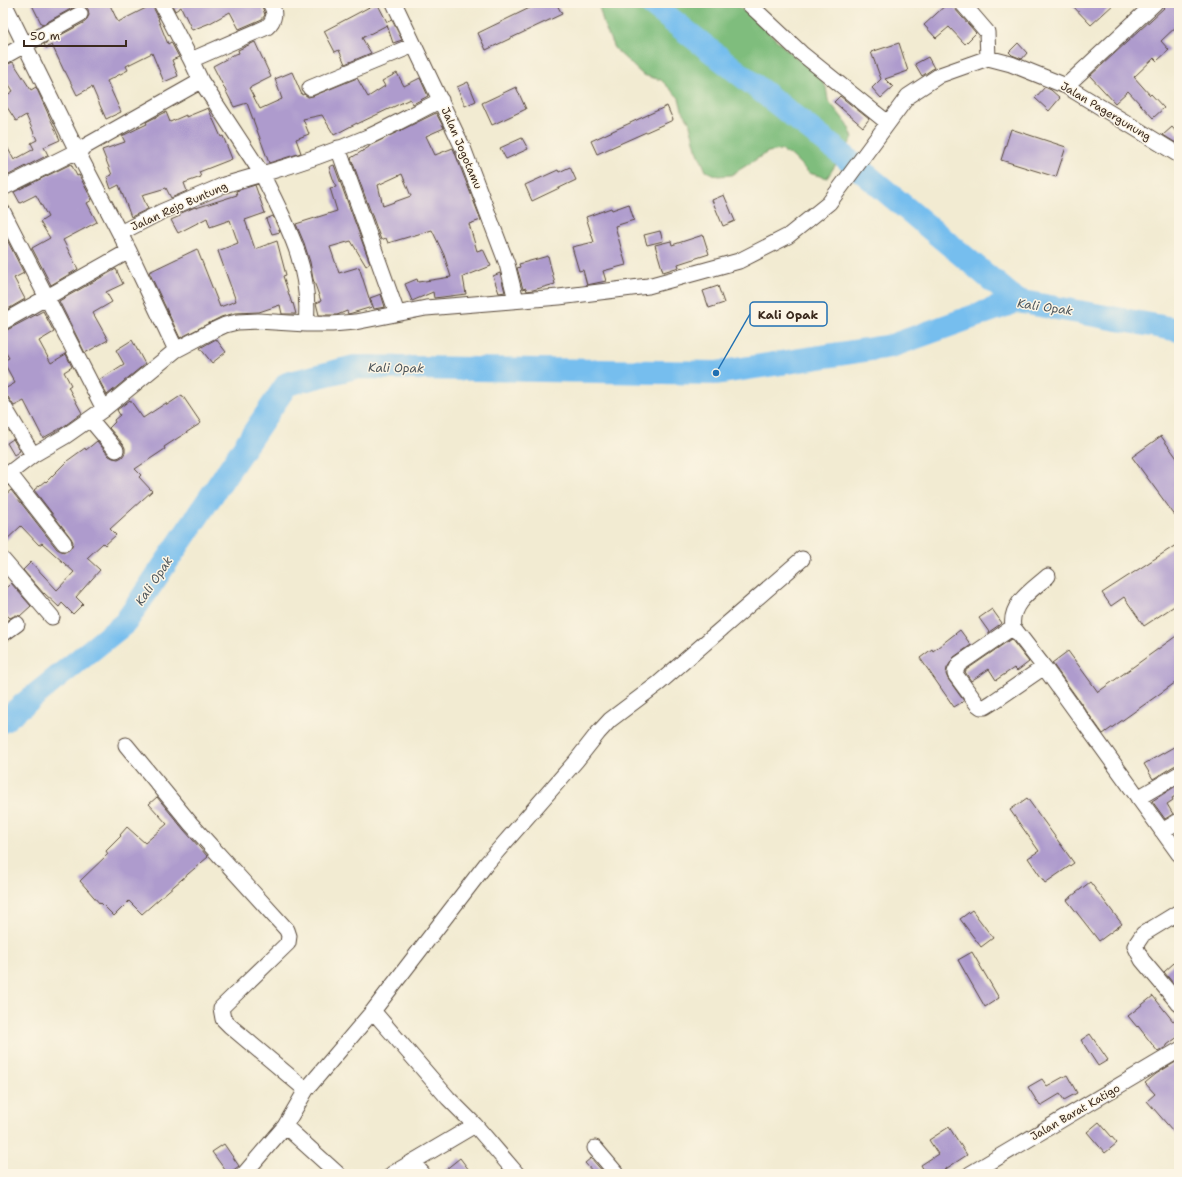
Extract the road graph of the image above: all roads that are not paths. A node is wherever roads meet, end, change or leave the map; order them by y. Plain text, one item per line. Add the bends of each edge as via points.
1 (4, 3) edge
2 (161, 3) edge
3 (270, 3) edge
4 (394, 3) edge
5 (748, 3) edge
6 (962, 3) edge
7 (1156, 3) edge
8 (80, 14) dead end
9 (25, 45) junction
10 (414, 45) junction
11 (3, 57) edge
12 (988, 58) junction
13 (191, 60) junction
14 (201, 81) junction
15 (1066, 86) junction
16 (310, 88) dead end
17 (441, 100) junction
18 (888, 123) junction
19 (338, 148) junction
20 (77, 151) junction
21 (1179, 155) edge
22 (262, 174) junction
23 (3, 188) edge
24 (3, 213) edge
25 (120, 233) junction
26 (129, 251) junction
27 (47, 297) junction
28 (516, 300) junction
29 (397, 313) junction
30 (3, 322) edge
31 (306, 324) junction
32 (176, 350) junction
33 (3, 405) edge
34 (104, 409) junction
35 (90, 419) junction
36 (116, 450) dead end
37 (33, 455) junction
38 (6, 476) edge
39 (64, 543) dead end
40 (802, 559) dead end
41 (3, 560) edge
42 (1048, 576) dead end
43 (52, 617) dead end
44 (17, 624) dead end
45 (1013, 627) junction
46 (3, 634) edge
47 (1044, 666) junction
48 (126, 745) dead end
49 (1179, 774) edge
50 (1138, 798) junction
51 (1179, 821) edge
52 (1162, 831) junction
53 (1179, 854) edge
54 (1179, 912) edge
55 (1179, 1004) edge
56 (373, 1011) junction
57 (1179, 1050) edge
58 (306, 1090) junction
59 (475, 1125) junction
60 (284, 1126) junction
61 (595, 1148) dead end
62 (412, 1162) junction
63 (244, 1174) edge
64 (338, 1174) edge
65 (392, 1174) edge
66 (423, 1174) edge
67 (517, 1174) edge
68 (617, 1174) edge
69 (970, 1174) edge

1 - 9 street
2 - 13 street
3 - 13 street via 274,9 274,18 267,27
4 - 10 street, Jalan Jogotamu
5 - 18 street via 801,53
6 - 12 street via 987,32
7 - 15 street
8 - 9 street
9 - 11 street
9 - 20 street
10 - 16 street
10 - 17 street, Jalan Jogotamu
12 - 15 street, Jalan Pagergunung via 1011,64
12 - 18 street via 940,75 908,96
13 - 14 street
14 - 20 street
14 - 22 street
15 - 21 street, Jalan Pagergunung
17 - 19 street, Jalan Rejo Buntung via 370,136
17 - 28 street, Jalan Jogotamu via 492,221
18 - 28 street via 829,204 788,236 738,261 648,286
19 - 22 street, Jalan Rejo Buntung
19 - 29 street
20 - 23 street
20 - 25 street
22 - 25 street, Jalan Rejo Buntung via 224,185
22 - 31 street via 297,249 306,295
24 - 27 street
25 - 26 street
26 - 27 street
26 - 32 street
27 - 30 street
27 - 34 street
28 - 29 street
29 - 31 street via 355,322
31 - 32 street via 237,322 212,331
32 - 34 street
33 - 37 street
34 - 35 street
35 - 36 street
35 - 37 street
37 - 38 street
38 - 39 street
40 - 56 street via 659,683 606,725 487,863
41 - 43 street
42 - 45 street via 1017,605
44 - 46 street
45 - 47 street
45 - 47 street via 958,666 955,674 977,704 985,707
47 - 50 street
48 - 58 street via 191,824 287,930 288,943 221,1008 223,1019 230,1026
49 - 50 street
50 - 52 street
51 - 52 street
52 - 53 street
54 - 55 street via 1143,934 1135,946 1142,960
56 - 58 street
56 - 59 street via 448,1098
57 - 69 street, Jalan Barat Katigo
58 - 60 street
59 - 62 street
59 - 67 street
60 - 63 street
60 - 64 street
61 - 68 street
62 - 65 street
62 - 66 street

